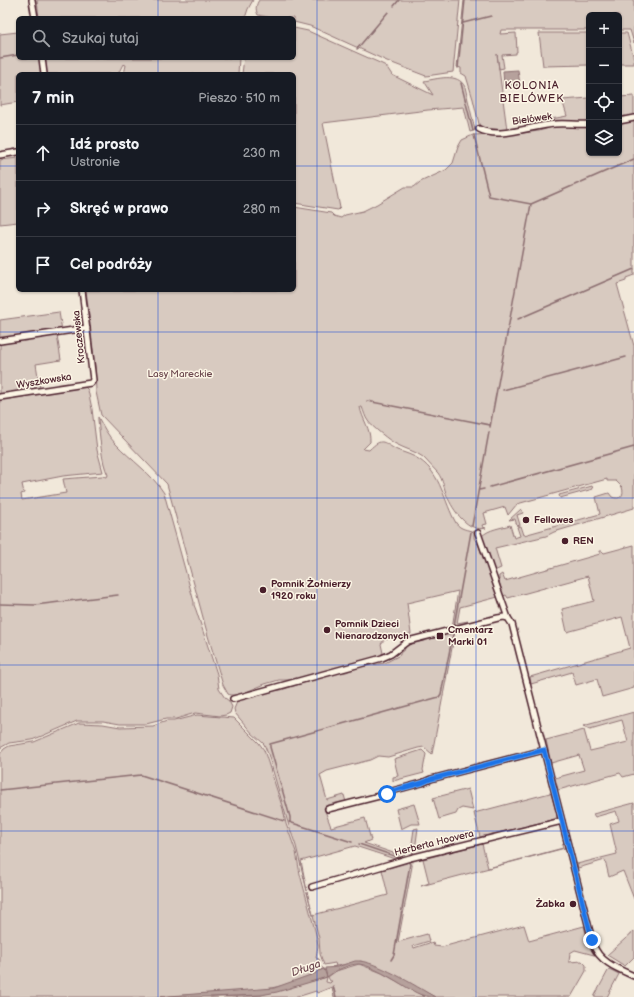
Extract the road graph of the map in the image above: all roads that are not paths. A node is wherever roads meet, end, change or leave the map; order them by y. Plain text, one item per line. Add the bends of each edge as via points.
1 (32, 0) edge
2 (35, 16) edge
3 (42, 60) edge
4 (44, 72) edge
5 (634, 118) edge
6 (622, 120) edge
7 (586, 124) edge
8 (479, 129) dead end
9 (16, 152) edge
10 (0, 155) edge
11 (82, 292) edge
12 (87, 328) junction
13 (0, 341) edge
14 (91, 383) joint
15 (0, 397) edge
16 (478, 533) dead end
17 (508, 618) junction
18 (233, 699) dead end
19 (544, 750) junction
20 (328, 809) dead end
21 (562, 820) junction
22 (312, 887) dead end
23 (634, 976) edge

1 - 2 street
3 - 4 street
5 - 6 street
7 - 8 street, Bielówek via 556,124 502,132
9 - 10 street
11 - 12 street, Kroczewska
12 - 13 street
12 - 14 street, Kroczewska via 93,380
14 - 15 street, Wyszkowska
16 - 17 street
17 - 18 street via 498,618 408,641 382,658
17 - 19 street via 512,624
19 - 20 street
19 - 21 street
21 - 22 street, Herberta Hoovera via 410,858
21 - 23 street via 595,949 604,960

